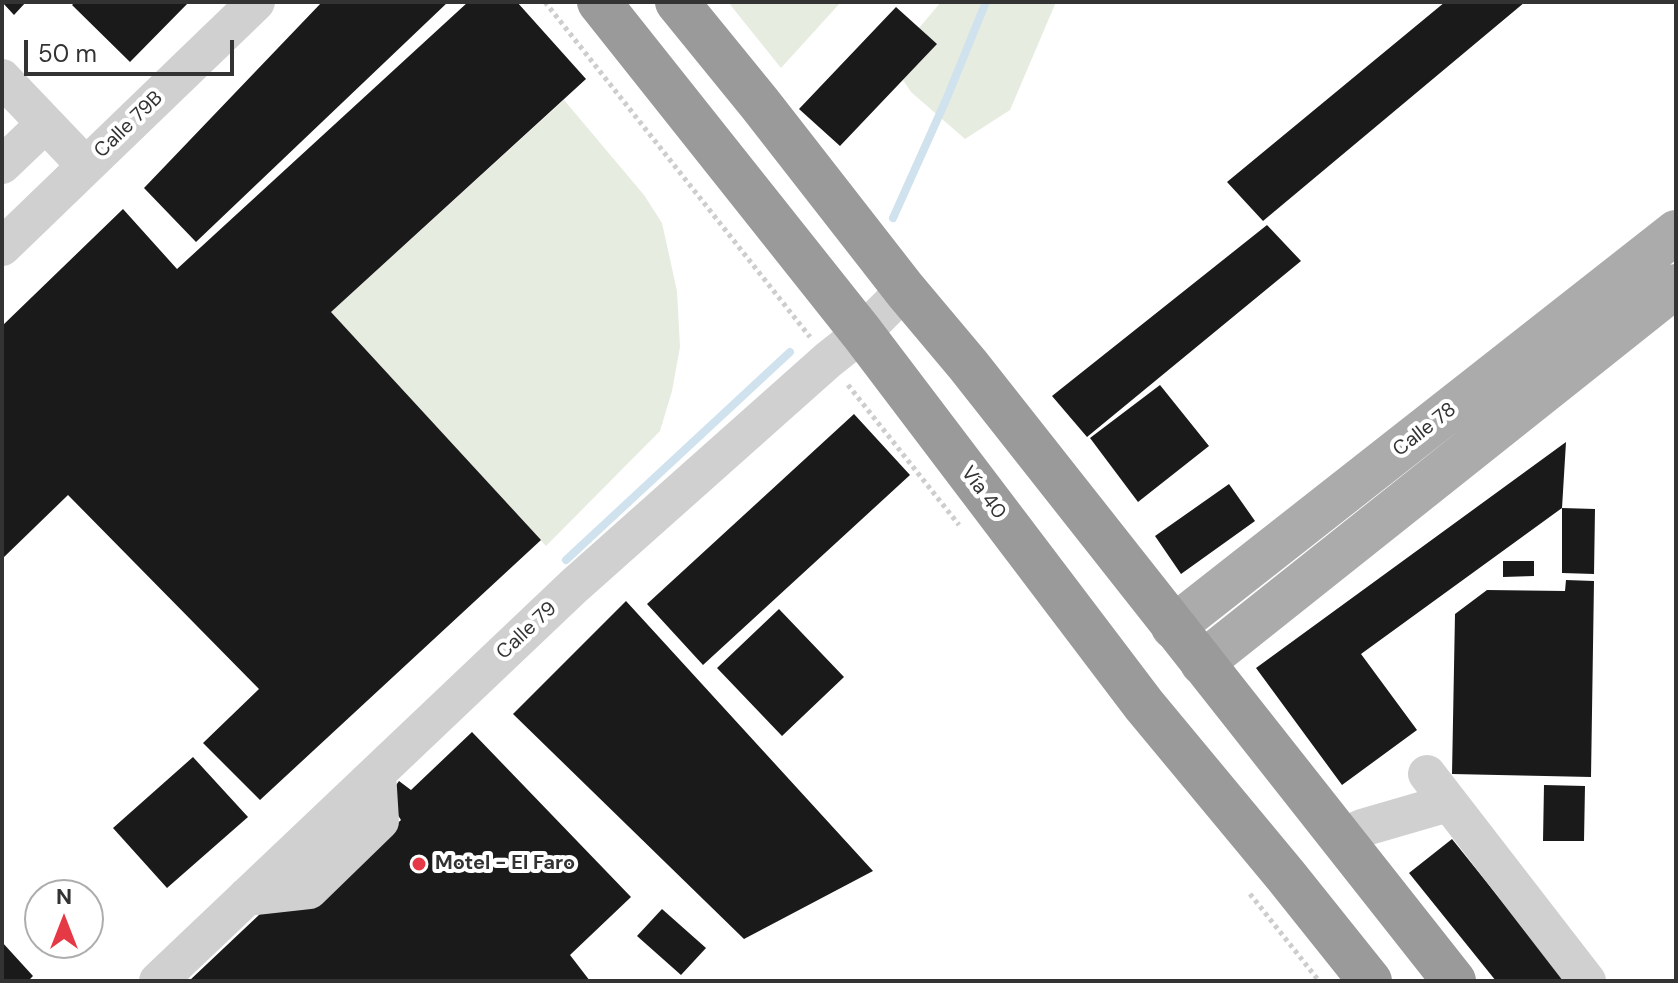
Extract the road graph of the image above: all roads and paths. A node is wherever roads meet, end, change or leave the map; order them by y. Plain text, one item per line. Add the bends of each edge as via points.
1 (256, 2) edge
2 (545, 2) edge
3 (599, 2) edge
4 (677, 2) edge
5 (6, 91) edge
6 (45, 124) junction
7 (2, 165) edge
8 (86, 166) junction
9 (1676, 232) edge
10 (2, 247) edge
11 (1676, 286) edge
12 (905, 290) junction
13 (862, 333) junction
14 (828, 360) junction
15 (966, 534) dead end
16 (1173, 627) junction
17 (1202, 663) junction
18 (377, 773) junction
19 (1356, 831) junction
20 (1286, 876) junction
21 (1241, 882) dead end
22 (246, 897) junction
23 (158, 981) edge
24 (1319, 981) edge
25 (1370, 981) edge
26 (1454, 981) edge
27 (1587, 981) edge

1 - 8 street, Calle 79B
2 - 14 path
3 - 13 highway, Vía 40
4 - 12 highway
5 - 6 street
6 - 7 street
6 - 8 street
8 - 10 street, Calle 79B
9 - 16 main road, Calle 78
11 - 17 main road
12 - 13 street, Calle 79
12 - 16 highway
13 - 14 street, Calle 79
13 - 20 highway, Vía 40 via 1144,705
14 - 15 path
14 - 18 street, Calle 79 via 574,586
16 - 17 highway
17 - 19 highway
18 - 22 street, Calle 79
18 - 22 street via 386,827 316,895
19 - 20 highway
19 - 26 highway
19 - 27 street via 1438,788
20 - 25 highway, Vía 40
21 - 24 path
22 - 23 street, Calle 79

